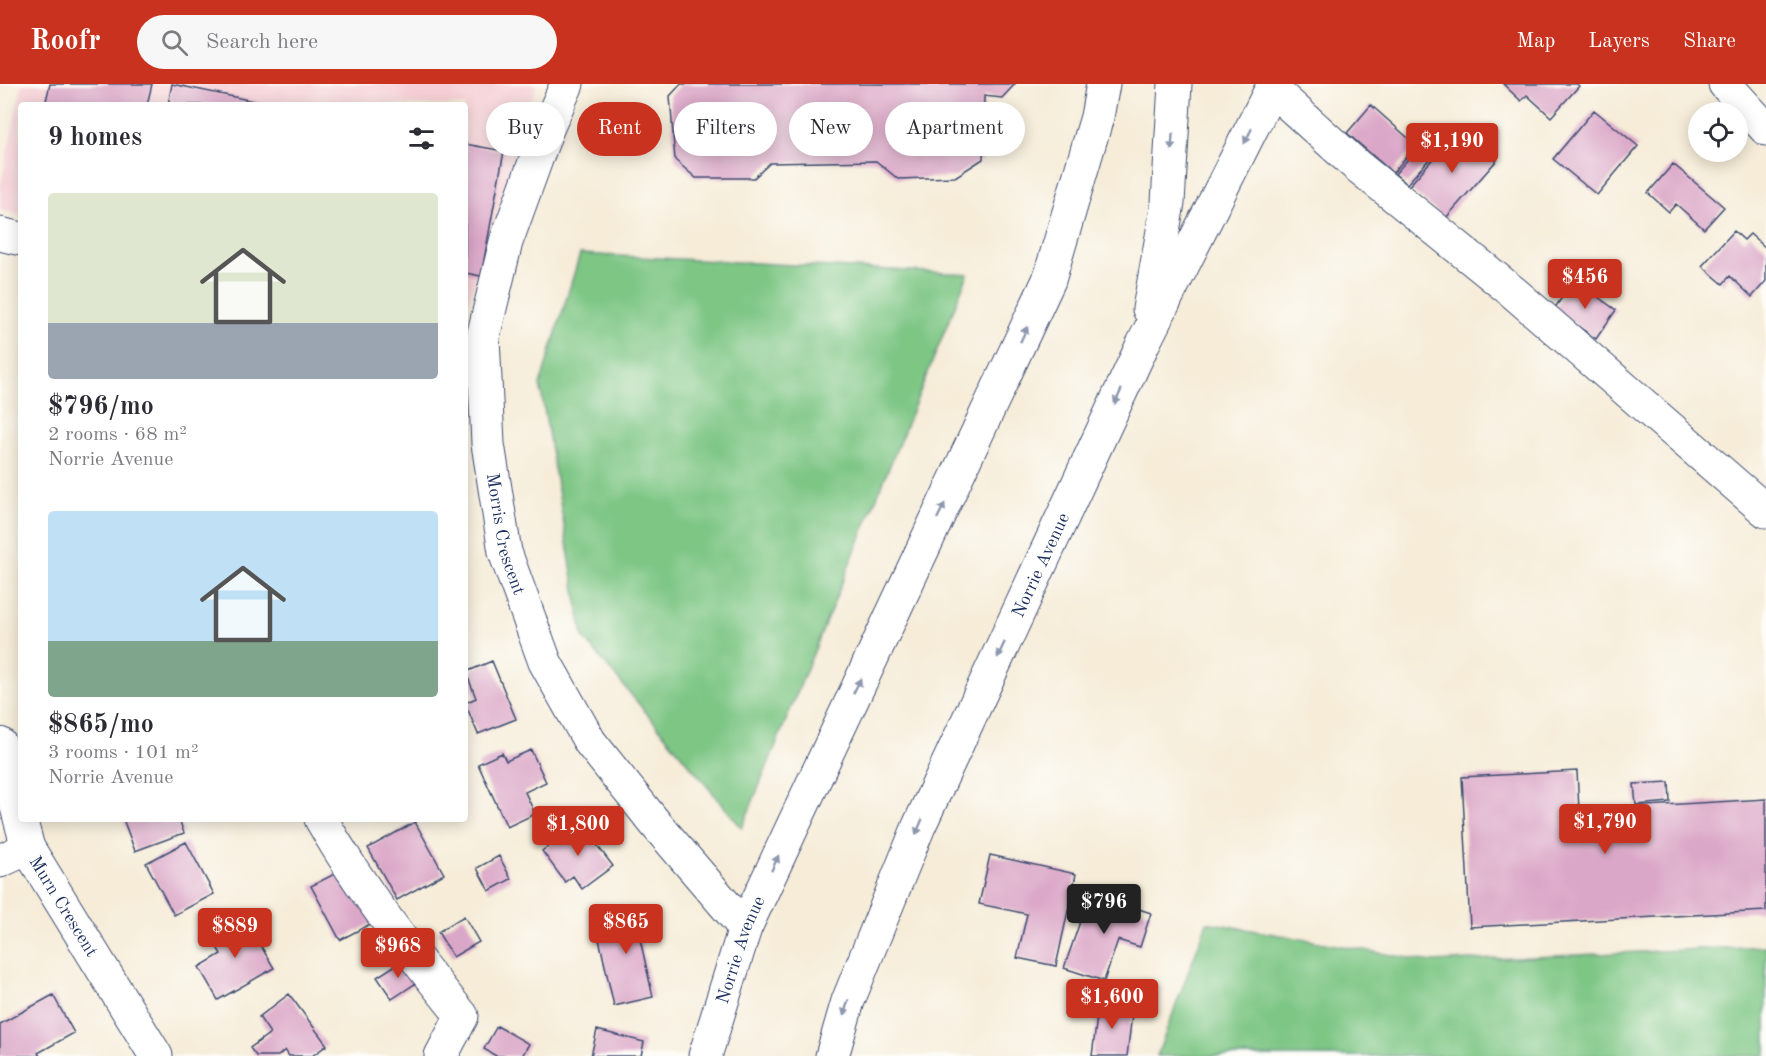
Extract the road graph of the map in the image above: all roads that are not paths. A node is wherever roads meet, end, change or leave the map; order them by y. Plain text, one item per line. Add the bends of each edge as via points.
1 (567, 84) edge
2 (1103, 84) edge
3 (1175, 84) edge
4 (1725, 84) edge
5 (1273, 86) edge
6 (1766, 129) edge
7 (0, 234) edge
8 (18, 238) edge
9 (474, 336) edge
10 (1143, 344) junction
11 (1766, 511) edge
12 (0, 744) edge
13 (323, 822) edge
14 (14, 854) edge
15 (744, 928) junction
16 (156, 1056) edge
17 (441, 1056) edge
18 (705, 1056) edge
19 (832, 1056) edge

1 - 9 main road, Morris Crescent via 547,129
15 -> 2 main road, Norrie Avenue via 1049,280
3 -> 10 main road via 1168,202
4 - 6 main road
5 -> 10 main road, Norrie Avenue
5 - 11 main road via 1356,165 1513,292
7 - 8 main road
9 - 15 main road, Morris Crescent via 505,552 545,662 590,742
10 -> 19 main road, Norrie Avenue via 919,825 848,1001
12 - 14 main road, Murn Crescent
13 - 17 main road via 390,926 462,1016
14 - 16 main road, Murn Crescent
15 - 18 main road, Norrie Avenue

